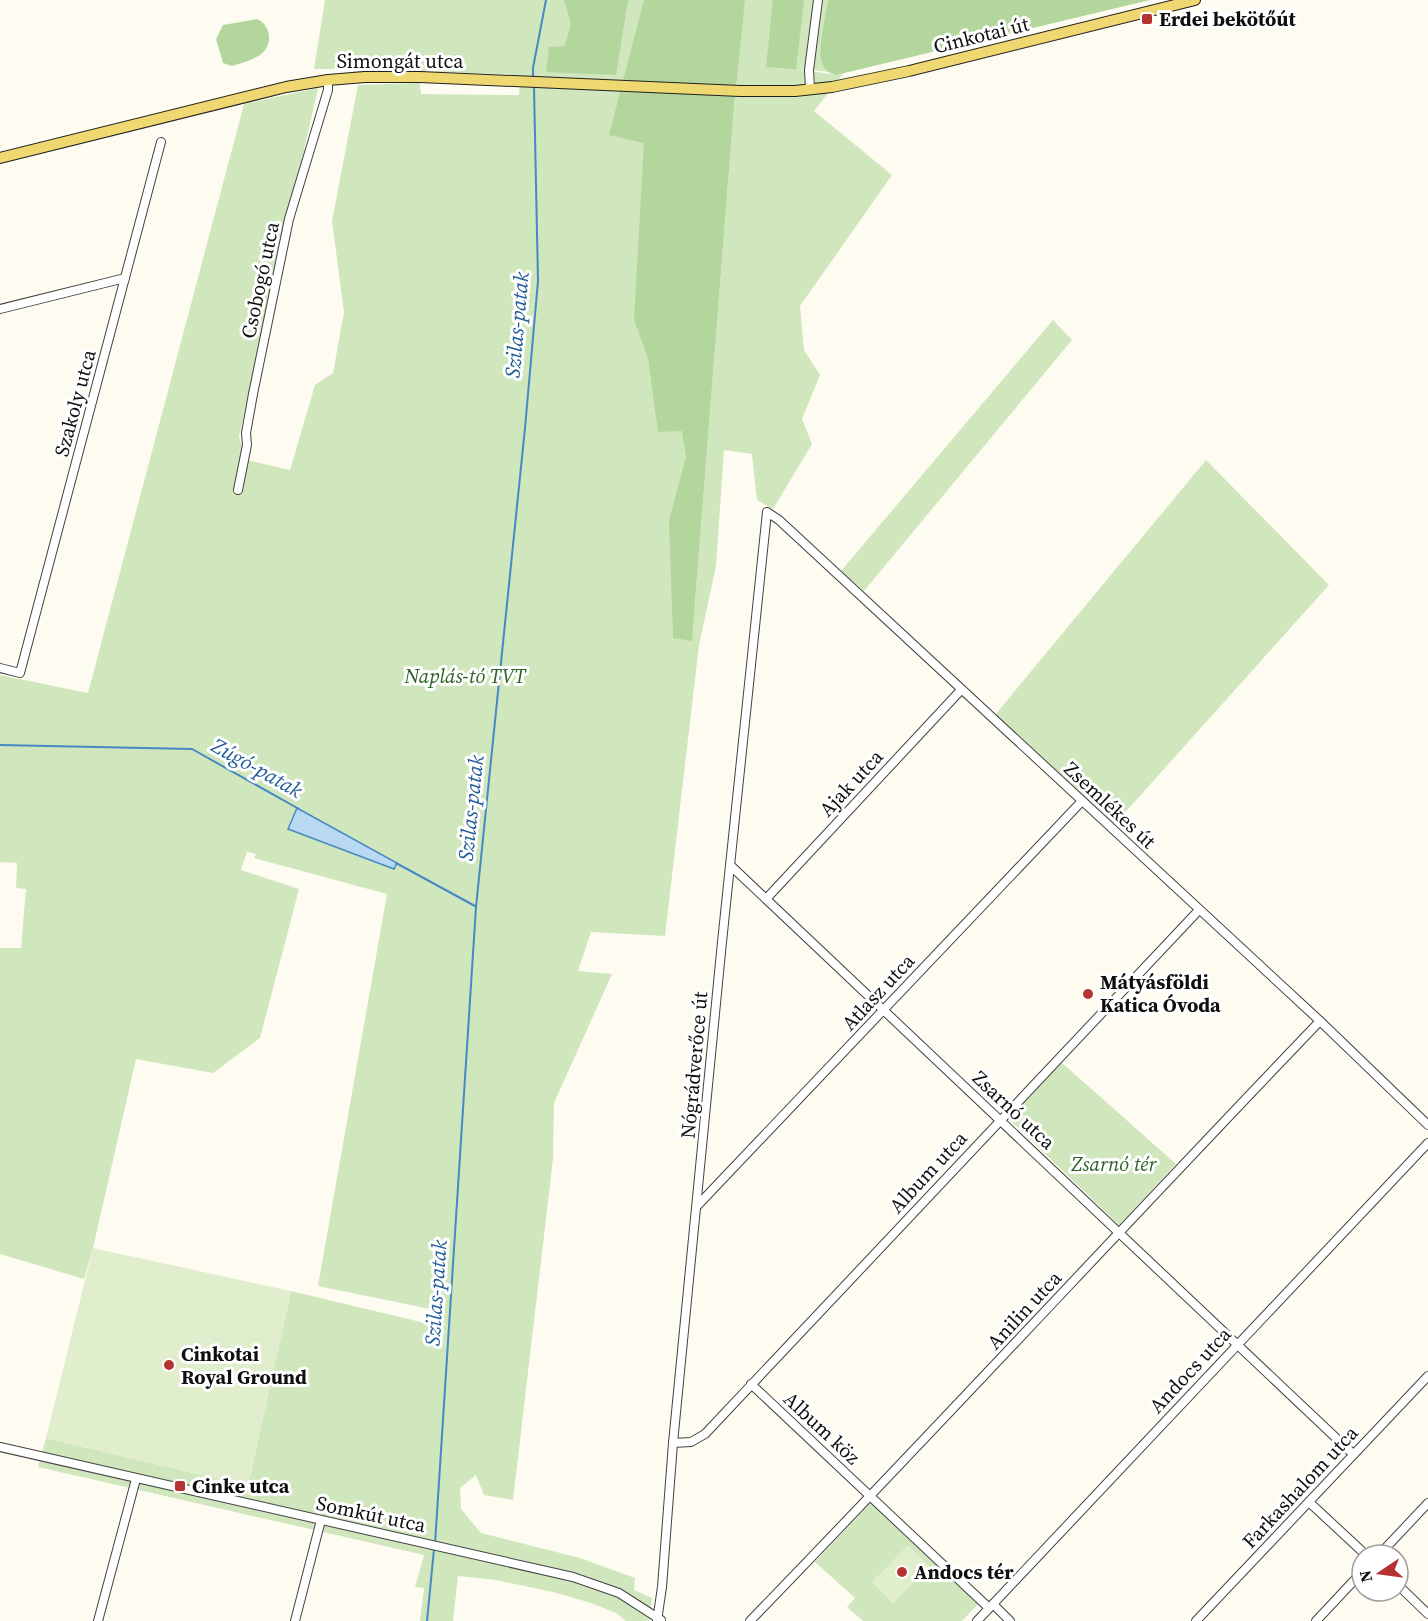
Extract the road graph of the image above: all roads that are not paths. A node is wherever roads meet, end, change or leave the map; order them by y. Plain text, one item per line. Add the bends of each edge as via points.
1 (818, 0) edge
2 (1195, 0) edge
3 (328, 80) junction
4 (810, 89) junction
5 (161, 142) dead end
6 (0, 158) edge
7 (125, 278) junction
8 (0, 309) edge
9 (238, 490) dead end
10 (767, 512) joint
11 (0, 668) edge
12 (961, 690) junction
13 (1082, 801) junction
14 (730, 865) junction
15 (766, 899) junction
16 (1199, 910) junction
17 (884, 1010) junction
18 (1320, 1021) junction
19 (1000, 1119) junction
20 (1428, 1125) edge
21 (1428, 1143) edge
22 (698, 1206) junction
23 (1120, 1232) junction
24 (1237, 1344) junction
25 (1428, 1376) edge
26 (751, 1384) junction
27 (673, 1443) junction
28 (0, 1447) edge
29 (1353, 1454) junction
30 (136, 1479) junction
31 (871, 1496) junction
32 (1309, 1502) junction
33 (1428, 1503) edge
34 (321, 1520) junction
35 (1353, 1543) edge
36 (1390, 1543) edge
37 (1350, 1585) edge
38 (1410, 1597) edge
39 (991, 1606) junction
40 (1428, 1614) edge
41 (659, 1620) edge
42 (98, 1621) edge
43 (295, 1621) edge
44 (750, 1621) edge
45 (976, 1621) edge
46 (1010, 1621) edge
47 (1196, 1621) edge
48 (1316, 1621) edge

1 - 4 street
2 - 4 main road, Cinkotai út via 909,71
3 - 4 main road, Simongát utca via 420,76 740,91
3 - 6 main road, Simongát utca
3 - 9 street, Csobogó utca via 289,219 253,394
5 - 7 street, Szakoly utca
7 - 8 street
7 - 11 street, Szakoly utca via 20,673
10 - 12 street, Zsemlékes út
10 - 14 street, Nógrádverőce út
12 - 13 street, Zsemlékes út
12 - 15 street, Ajak utca
13 - 16 street, Zsemlékes út
13 - 17 street, Atlasz utca
14 - 15 street, Zsarnó utca
14 - 22 street, Nógrádverőce út
15 - 17 street, Zsarnó utca
16 - 18 street, Zsemlékes út
16 - 19 street, Album utca
17 - 19 street, Zsarnó utca
17 - 22 street, Atlasz utca
18 - 20 street, Zsemlékes út
18 - 23 street, Anilin utca
19 - 23 street, Zsarnó utca
19 - 26 street, Album utca
21 - 24 street, Andocs utca
22 - 27 street, Nógrádverőce út
23 - 24 street, Zsarnó utca
23 - 31 street, Anilin utca
24 - 29 street, Zsarnó utca
24 - 39 street, Andocs utca
25 - 29 street, Farkashalom utca
26 - 27 street, Album utca via 698,1439
26 - 31 street, Album köz
27 - 41 street, Nógrádverőce út
28 - 30 street, Somkút utca
29 - 32 street, Farkashalom utca
30 - 34 street, Somkút utca
30 - 42 street
31 - 39 street
31 - 44 street, Anilin utca
32 - 35 street
32 - 47 street, Farkashalom utca
33 - 36 street
34 - 41 street, Somkút utca via 599,1585 619,1593
34 - 43 street
37 - 48 street
38 - 40 street
39 - 45 street, Andocs utca
39 - 46 street

